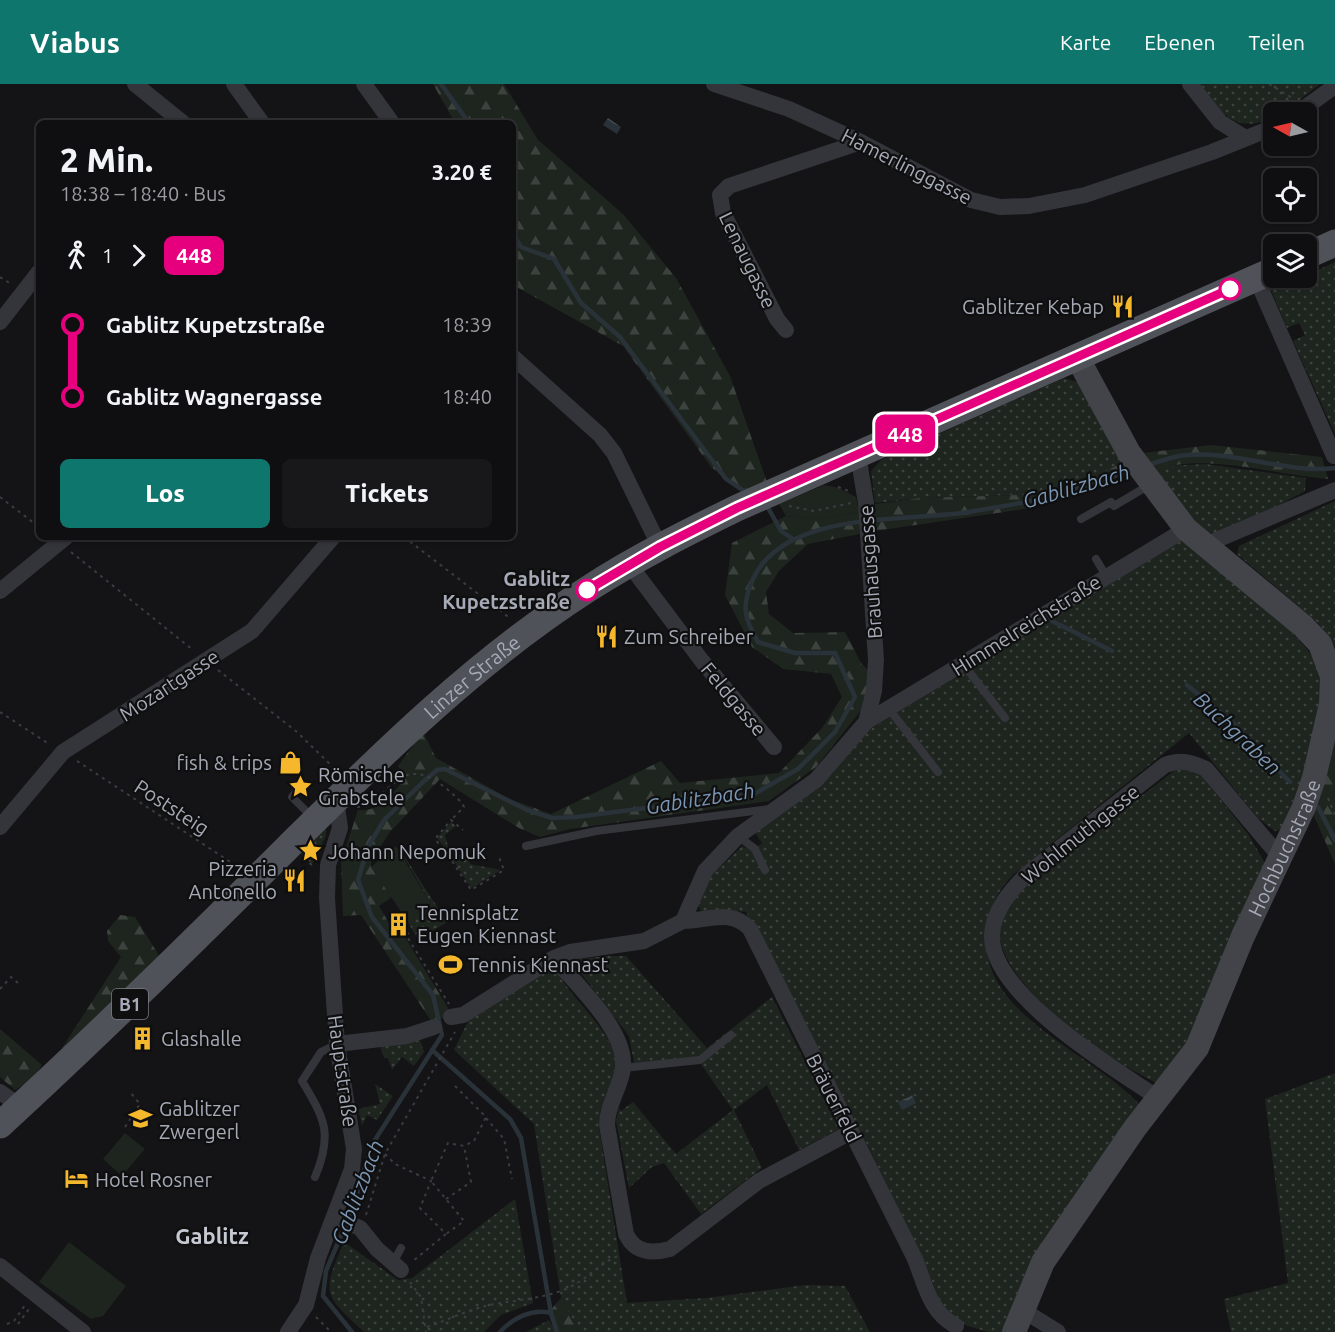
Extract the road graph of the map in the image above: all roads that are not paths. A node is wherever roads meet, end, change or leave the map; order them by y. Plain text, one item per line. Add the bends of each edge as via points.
1 (135, 84) edge
2 (234, 84) edge
3 (364, 84) edge
4 (714, 84) edge
5 (1190, 84) edge
6 (1335, 86) edge
7 (1313, 102) edge
8 (166, 109) junction
9 (157, 120) edge
10 (179, 120) edge
11 (260, 120) edge
12 (390, 120) edge
13 (1263, 131) edge
14 (1244, 137) junction
15 (861, 142) junction
16 (1335, 243) edge
17 (1317, 251) edge
18 (1263, 274) edge
19 (36, 276) edge
20 (1269, 288) edge
21 (0, 322) edge
22 (786, 330) dead end
23 (1077, 357) junction
24 (516, 360) edge
25 (858, 455) junction
26 (1334, 456) edge
27 (1149, 481) junction
28 (1335, 490) edge
29 (1081, 519) dead end
30 (1186, 529) junction
31 (63, 540) edge
32 (330, 540) edge
33 (1207, 544) junction
34 (660, 547) junction
35 (1096, 559) dead end
36 (629, 564) junction
37 (1106, 576) junction
38 (0, 591) edge
39 (963, 664) junction
40 (1333, 676) edge
41 (874, 691) junction
42 (889, 709) junction
43 (1005, 718) dead end
44 (866, 722) junction
45 (774, 747) dead end
46 (938, 772) dead end
47 (297, 790) dead end
48 (348, 797) junction
49 (777, 808) junction
50 (315, 820) junction
51 (0, 827) edge
52 (738, 836) junction
53 (525, 846) dead end
54 (1281, 858) junction
55 (765, 870) dead end
56 (682, 921) junction
57 (554, 958) junction
58 (455, 1013) road end
59 (434, 1027) dead end
60 (731, 1035) dead end
61 (337, 1044) junction
62 (623, 1068) junction
63 (1158, 1098) junction
64 (10, 1099) edge
65 (0, 1125) edge
66 (851, 1132) junction
67 (315, 1177) dead end
68 (347, 1223) junction
69 (398, 1260) road end
70 (0, 1266) edge
71 (1018, 1321) edge
72 (956, 1326) dead end
73 (83, 1332) edge
74 (288, 1332) edge
75 (1058, 1332) edge

1 - 8 street
2 - 11 street
3 - 12 street
4 - 15 street, Hamerlinggasse via 789,109
5 - 14 street via 1220,122
6 - 7 street
8 - 9 street
8 - 10 street
13 - 14 street, Hamerlinggasse
14 - 15 street, Hamerlinggasse via 1212,152 1103,189 1017,207 971,200
15 - 22 street, Lenaugasse via 729,186 720,195 723,213
16 - 17 main road
18 - 23 main road, Linzer Straße / B1
19 - 21 street
20 - 26 street
23 - 25 main road, Linzer Straße / B1
23 - 27 street, Hochbuchstraße
24 - 34 street via 600,435 614,453
25 - 34 main road, Linzer Straße / B1
25 - 41 street, Brauhausgasse via 868,538 876,660
27 - 29 lane via 1114,506 1111,502
27 - 30 street, Hochbuchstraße
28 - 33 street
30 - 33 street, Hochbuchstraße
30 - 37 street, Himmelreichstraße
31 - 38 street
32 - 51 street, Mozartgasse via 252,631 214,666 63,752
33 - 40 street, Hochbuchstraße via 1303,626 1320,644
34 - 36 main road, Linzer Straße / B1
35 - 37 lane
36 - 45 street, Feldgasse via 702,661
36 - 48 main road, Linzer Straße / B1 via 528,632 441,701
37 - 39 street, Himmelreichstraße
39 - 42 street, Himmelreichstraße
39 - 43 lane
40 - 54 street, Hochbuchstraße via 1331,704 1314,778
41 - 42 street
41 - 44 street, Brauhausgasse
42 - 44 street, Himmelreichstraße
42 - 46 lane
44 - 49 street, Brauhausgasse via 816,780
47 - 50 lane via 292,797
48 - 50 main road, Linzer Straße / B1
48 - 61 street, Hauptstraße via 326,879
49 - 52 street, Brauhausgasse
49 - 53 lane via 596,831
50 - 64 main road, Linzer Straße / B1 via 103,1031
52 - 55 lane via 755,849
52 - 56 street, Brauhausgasse via 705,871
54 - 63 street, Hochbuchstraße via 1243,936 1197,1048
54 - 63 street, Wohlmuthgasse via 1206,769 1190,761 1176,761 1165,765 1028,873 999,911 993,945 1012,984 1082,1045
56 - 57 street via 644,941
56 - 66 street, Bräuerfeld via 726,916 740,919 750,929
57 - 58 street
57 - 62 street via 612,1027 623,1055
59 - 61 street via 407,1036
60 - 62 lane via 700,1060
61 - 67 lane via 321,1052 302,1082 322,1114 325,1153
61 - 68 street, Hauptstraße via 354,1149
62 - 66 street via 607,1110 607,1125 626,1234 637,1248 655,1253 670,1249 759,1181
63 - 71 street, Hochbuchstraße via 1043,1262
64 - 65 main road, Linzer Straße / B1
66 - 72 street, Bräuerfeld via 915,1259 935,1310
68 - 69 street
68 - 74 street, Hauptstraße via 318,1258 306,1305
70 - 73 street via 30,1298
71 - 75 street

